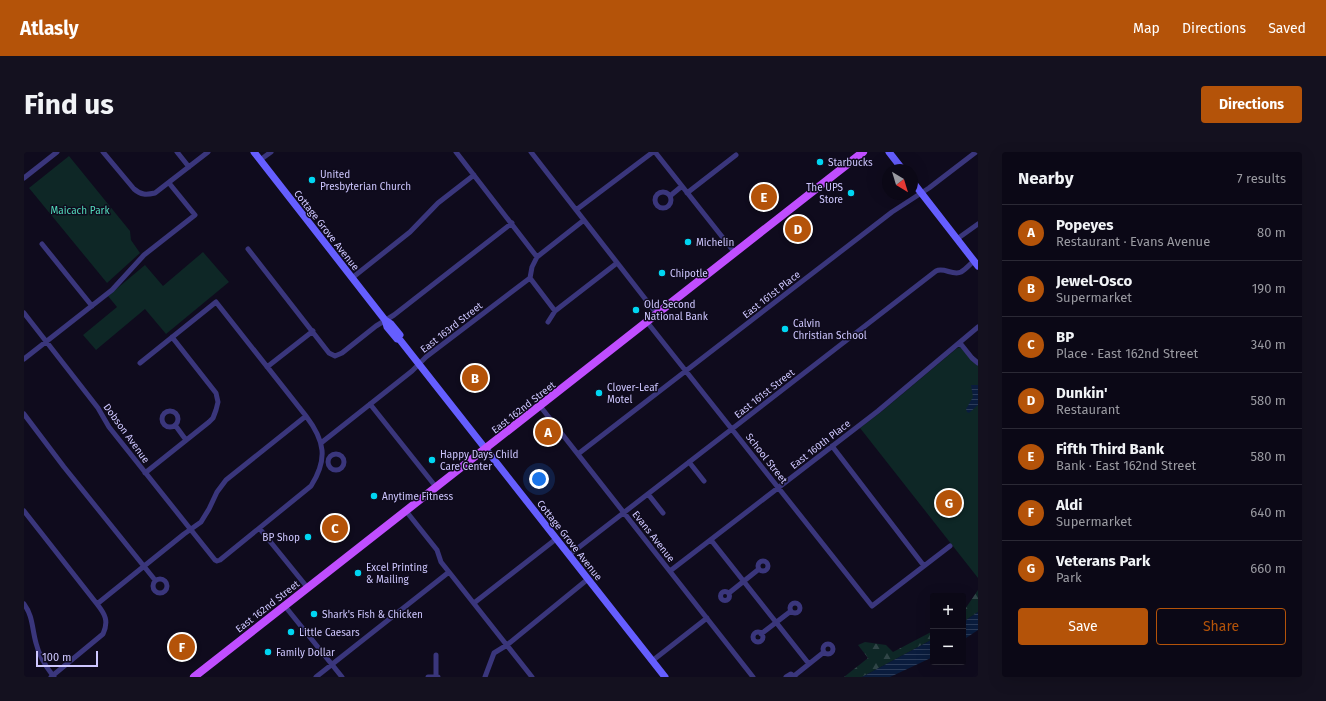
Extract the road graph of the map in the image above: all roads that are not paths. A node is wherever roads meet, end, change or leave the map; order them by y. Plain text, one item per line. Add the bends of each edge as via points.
1 (57, 152) edge
2 (104, 152) edge
3 (177, 152) edge
4 (208, 152) edge
5 (254, 152) edge
6 (271, 152) edge
7 (456, 152) edge
8 (531, 152) edge
9 (654, 152) edge
10 (863, 152) edge
11 (889, 152) edge
12 (976, 152) edge
13 (736, 155) dead end
14 (260, 160) junction
15 (898, 164) edge
16 (189, 167) junction
17 (474, 175) junction
18 (24, 178) edge
19 (169, 183) junction
20 (682, 186) junction
21 (918, 189) edge
22 (687, 192) junction
23 (921, 193) junction
24 (670, 196) dead end
25 (576, 210) junction
26 (584, 220) junction
27 (512, 223) junction
28 (978, 224) edge
29 (957, 239) junction
30 (42, 244) dead end
31 (248, 249) dead end
32 (735, 253) junction
33 (537, 256) junction
34 (617, 263) junction
35 (976, 263) edge
36 (352, 278) junction
37 (530, 278) junction
38 (92, 306) junction
39 (555, 311) junction
40 (24, 313) edge
41 (657, 314) junction
42 (385, 320) junction
43 (548, 322) dead end
44 (647, 322) junction
45 (978, 327) edge
46 (313, 331) junction
47 (172, 337) junction
48 (46, 342) junction
49 (960, 343) junction
50 (24, 359) edge
51 (140, 363) dead end
52 (978, 363) edge
53 (419, 364) junction
54 (268, 367) junction
55 (687, 370) junction
56 (370, 404) junction
57 (540, 406) junction
58 (24, 414) edge
59 (306, 416) junction
60 (175, 425) dead end
61 (733, 428) junction
62 (186, 440) junction
63 (321, 443) junction
64 (832, 446) junction
65 (486, 449) junction
66 (578, 454) junction
67 (322, 460) junction
68 (328, 461) dead end
69 (689, 462) junction
70 (145, 473) junction
71 (704, 481) dead end
72 (436, 487) junction
73 (779, 487) junction
74 (648, 494) junction
75 (406, 510) junction
76 (24, 511) edge
77 (624, 512) junction
78 (663, 513) dead end
79 (260, 529) junction
80 (190, 530) junction
81 (556, 539) junction
82 (711, 540) junction
83 (950, 546) dead end
84 (568, 554) junction
85 (144, 566) junction
86 (924, 566) junction
87 (759, 570) dead end
88 (670, 571) junction
89 (448, 572) junction
90 (155, 580) dead end
91 (588, 580) junction
92 (744, 581) junction
93 (307, 587) junction
94 (729, 593) dead end
95 (24, 604) edge
96 (97, 604) junction
97 (474, 604) junction
98 (284, 605) junction
99 (791, 611) dead end
100 (707, 618) junction
101 (777, 622) junction
102 (761, 634) dead end
103 (506, 645) junction
104 (824, 652) dead end
105 (436, 655) dead end
106 (652, 662) junction
107 (332, 664) junction
108 (809, 664) junction
109 (53, 676) edge
110 (438, 676) edge
111 (795, 676) edge
112 (194, 677) edge
113 (316, 677) edge
114 (342, 677) edge
115 (428, 677) edge
116 (485, 677) edge
117 (532, 677) edge
118 (664, 677) edge
119 (753, 677) edge
120 (786, 677) edge

1 - 18 street
2 - 19 street via 139,194 155,193
3 - 16 street
4 - 16 street
5 - 14 street, Cottage Grove Avenue
6 - 14 street
7 - 17 street
8 - 25 street
9 - 20 street
9 - 25 street
10 - 32 main road, East 162nd Street
11 - 15 street
12 - 23 street, East 161st Place
13 - 22 street
14 - 36 street, Cottage Grove Avenue
16 - 19 street
17 - 27 street
17 - 36 street via 438,203 410,232
19 - 38 street via 195,215 144,255 112,290
20 - 22 street
20 - 24 street
21 - 23 street
22 - 32 street
23 - 29 street
23 - 55 street, East 161st Place via 892,212
25 - 26 street
26 - 33 street
26 - 34 street
27 - 33 street
27 - 42 street
28 - 29 street
29 - 35 street
30 - 38 street
31 - 46 street
32 - 41 main road, East 162nd Street
33 - 37 street
34 - 39 street
34 - 41 street
35 - 61 street, East 161st Street via 960,272 940,269 936,271
36 - 42 street, Cottage Grove Avenue
37 - 39 street
37 - 53 street, East 163rd Street
38 - 48 street
39 - 43 street
40 - 48 street, Dobson Avenue
41 - 44 main road, East 162nd Street
42 - 46 street via 335,356 329,353
42 - 53 street, Cottage Grove Avenue via 387,327
44 - 55 street, School Street
44 - 57 main road, East 162nd Street
45 - 49 street, East 160th Place
46 - 54 street
47 - 51 street
47 - 54 street via 216,302
47 - 62 street via 216,393 217,407 212,418
48 - 50 street
48 - 70 street, Dobson Avenue
49 - 52 street
49 - 64 street, East 160th Place
53 - 56 street, East 163rd Street
53 - 65 street, Cottage Grove Avenue
54 - 59 street
55 - 61 street, School Street
55 - 66 street, East 161st Place
56 - 63 street, East 163rd Street
56 - 72 street
57 - 65 main road, East 162nd Street
57 - 66 street, Evans Avenue
58 - 85 street
59 - 63 street via 316,429
59 - 80 street via 226,480 217,492 206,516
60 - 62 street
61 - 69 street, East 161st Street
61 - 73 street, School Street
62 - 70 street
63 - 67 street
64 - 73 street, East 160th Place
64 - 86 street
65 - 72 main road, East 162nd Street
65 - 81 street, Cottage Grove Avenue
66 - 77 street, Evans Avenue
67 - 68 street
67 - 79 street via 319,473 311,486
69 - 71 street
69 - 74 street, East 161st Street
70 - 80 street, Dobson Avenue
72 - 75 main road, East 162nd Street
73 - 82 street, East 160th Place
73 - 86 street, School Street via 872,606
74 - 77 street, East 161st Street
74 - 78 street
75 - 89 street via 437,550
75 - 93 main road, East 162nd Street
76 - 96 street
77 - 84 street, East 161st Street
77 - 88 street, Evans Avenue
79 - 80 street, Dobson Avenue via 217,561
79 - 93 street
80 - 85 street
81 - 84 street, Cottage Grove Avenue
81 - 97 street
82 - 88 street, East 160th Place
82 - 92 street
83 - 86 street
84 - 91 street, Cottage Grove Avenue
85 - 90 street
85 - 96 street
87 - 92 street
88 - 100 street, Evans Avenue
89 - 97 street
89 - 107 street
91 - 103 street
91 - 106 street, Cottage Grove Avenue
92 - 94 street
92 - 101 street
93 - 98 main road, East 162nd Street
95 - 109 street via 32,621 38,650
96 - 109 street via 106,618 106,626 100,637
97 - 103 street
98 - 107 street
98 - 112 main road, East 162nd Street
99 - 101 street
100 - 106 street
100 - 119 street, Evans Avenue
101 - 102 street
101 - 108 street
103 - 116 street via 494,653
103 - 117 street
104 - 108 street
105 - 110 street
106 - 118 street, Cottage Grove Avenue
107 - 113 street
107 - 114 street
108 - 111 street
110 - 115 street
111 - 120 street via 790,674

